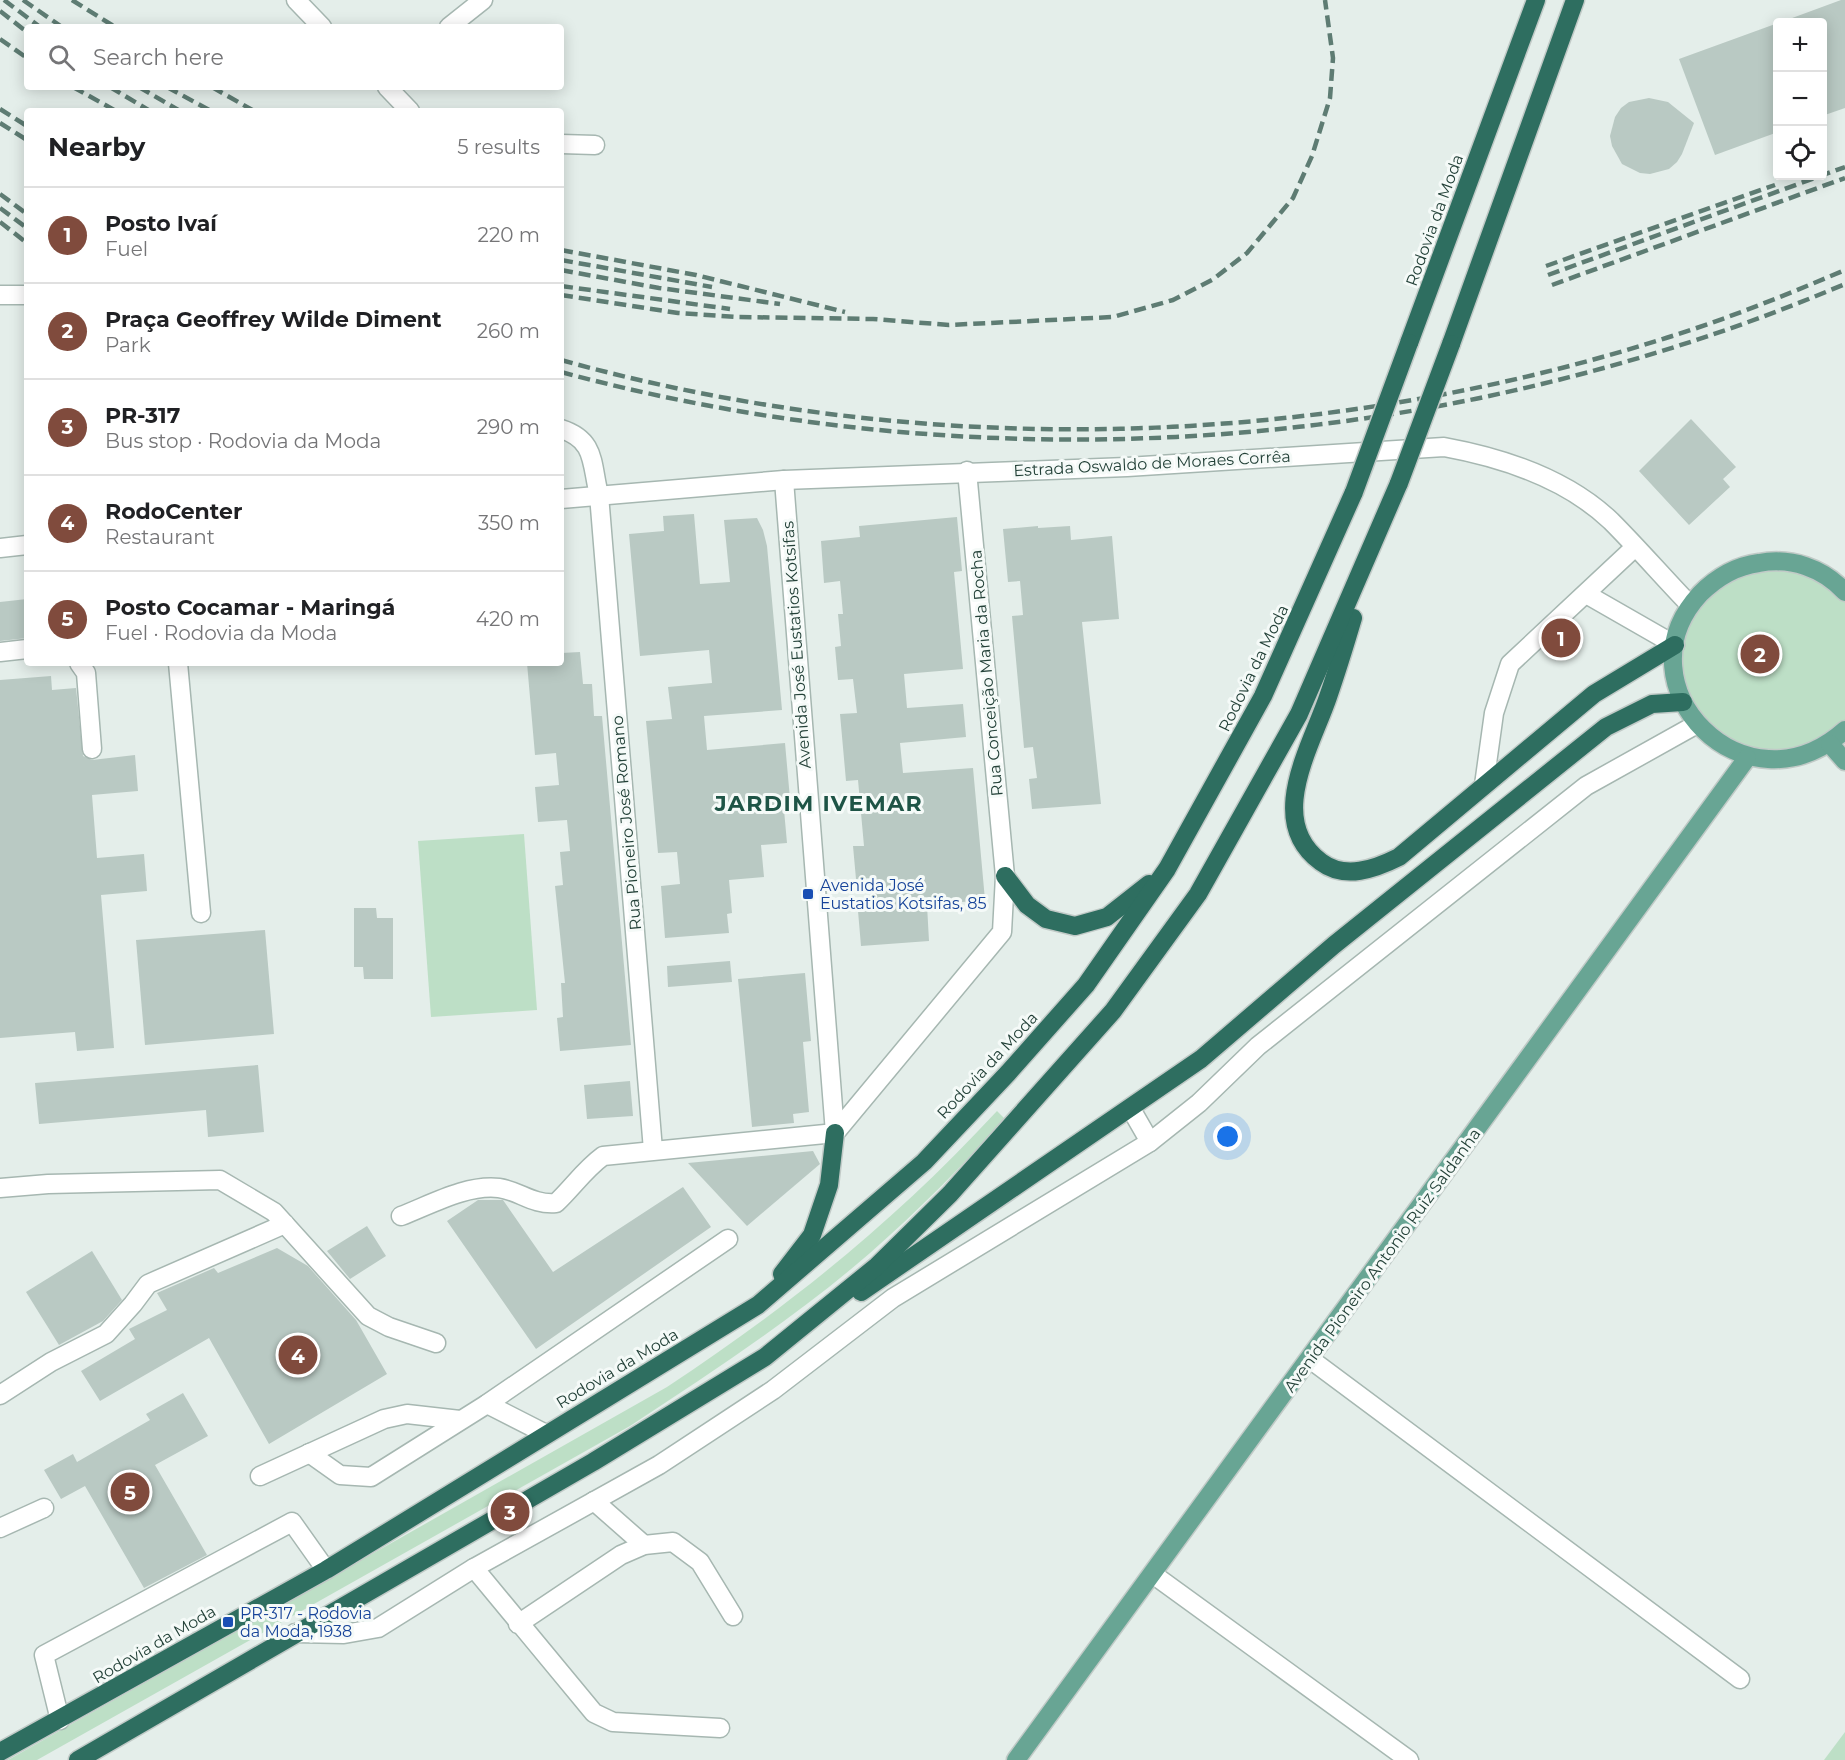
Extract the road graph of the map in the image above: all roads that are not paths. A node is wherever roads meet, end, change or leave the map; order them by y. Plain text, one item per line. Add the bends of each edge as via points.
1 (296, 0) edge
2 (483, 0) edge
3 (1536, 0) edge
4 (1575, 0) edge
5 (319, 24) edge
6 (453, 24) edge
7 (390, 90) edge
8 (407, 108) edge
9 (564, 144) edge
10 (595, 145) dead end
11 (0, 295) edge
12 (24, 295) edge
13 (564, 430) edge
14 (967, 471) junction
15 (784, 480) junction
16 (599, 495) junction
17 (564, 499) edge
18 (1382, 528) junction
19 (24, 545) edge
20 (0, 548) edge
21 (1634, 548) junction
22 (1845, 592) edge
23 (1587, 594) junction
24 (1690, 605) junction
25 (1675, 645) junction
26 (24, 650) edge
27 (0, 652) edge
28 (81, 666) edge
29 (178, 666) edge
30 (1683, 702) junction
31 (1697, 724) junction
32 (1845, 730) edge
33 (1830, 744) junction
34 (92, 749) dead end
35 (1747, 758) junction
36 (1845, 761) edge
37 (1484, 785) junction
38 (1167, 869) junction
39 (1005, 876) junction
40 (201, 913) dead end
41 (1131, 1109) junction
42 (835, 1133) junction
43 (1150, 1142) junction
44 (653, 1150) junction
45 (0, 1188) edge
46 (401, 1216) dead end
47 (285, 1224) junction
48 (728, 1239) dead end
49 (758, 1305) junction
50 (436, 1343) dead end
51 (765, 1356) junction
52 (1310, 1359) junction
53 (0, 1395) edge
54 (487, 1404) junction
55 (460, 1420) junction
56 (546, 1434) junction
57 (309, 1453) junction
58 (260, 1476) dead end
59 (594, 1501) junction
60 (44, 1508) dead end
61 (0, 1528) edge
62 (645, 1545) junction
63 (474, 1568) junction
64 (326, 1570) junction
65 (1154, 1575) junction
66 (733, 1616) dead end
67 (518, 1624) junction
68 (295, 1633) junction
69 (1740, 1679) dead end
70 (60, 1720) junction
71 (720, 1728) dead end
72 (0, 1752) edge
73 (78, 1760) edge
74 (1016, 1760) edge
75 (1409, 1760) edge

1 - 5 street
2 - 6 street
3 - 38 highway, Rodovia da Moda, bridge via 1354,492 1263,696
4 - 18 highway, bridge
7 - 8 street
9 - 10 street
11 - 12 street
13 - 16 street, Rua Pioneiro José Romano via 586,442
14 - 15 street, Estrada Oswaldo de Moraes Corrêa
14 - 21 street, Estrada Oswaldo de Moraes Corrêa via 1127,467 1444,447 1489,456 1534,472 1587,502 1610,520
14 - 39 street, Rua Conceição Maria da Rocha
15 - 16 street, Estrada Oswaldo de Moraes Corrêa
15 - 42 street, Avenida José Eustatios Kotsifas
16 - 17 street, Estrada Oswaldo de Moraes Corrêa
16 - 44 street, Rua Pioneiro José Romano
18 - 37 highway via 1298,782 1294,816 1302,843 1325,865 1340,870 1355,872 1382,865
18 - 51 highway via 1299,714 1252,803 1198,894 1113,1011 950,1194 877,1266
19 - 20 street
21 - 23 street
21 - 24 street, Estrada Oswaldo de Moraes Corrêa
22 - 24 main road via 1835,581 1806,566 1777,560 1742,565 1713,581
23 - 25 street
23 - 37 street via 1510,664 1494,713
24 - 25 main road
25 - 30 main road via 1676,682
25 - 37 highway via 1594,694
26 - 27 street
28 - 34 street via 86,673
29 - 40 street
30 - 31 main road
30 - 41 highway via 1652,704 1606,727 1334,945 1201,1059
31 - 35 main road via 1716,741
31 - 43 street via 1586,786 1257,1046 1199,1103
32 - 33 main road
33 - 35 main road via 1787,760
33 - 36 main road
35 - 52 main road, Avenida Pioneiro Antonio Ruiz Saldanha
38 - 39 highway via 1107,917 1075,926 1046,919 1027,905
38 - 49 highway, Rodovia da Moda via 1086,985 1008,1073 924,1162
39 - 42 street, Rua Conceição Maria da Rocha via 1002,932
41 - 43 street
41 - 51 highway
42 - 44 street
42 - 49 highway via 829,1185 812,1235
43 - 59 street via 893,1298 773,1390 659,1466
44 - 46 street via 603,1156 586,1168 556,1203 541,1204 499,1188 466,1192
45 - 47 street via 220,1180 274,1212
47 - 50 street via 368,1316
47 - 53 street via 148,1284 106,1334 51,1362
48 - 54 street
49 - 56 highway, Rodovia da Moda
51 - 68 highway via 593,1462
52 - 65 main road, Avenida Pioneiro Antonio Ruiz Saldanha
52 - 69 street
54 - 55 street
54 - 56 street
55 - 57 street via 407,1414 384,1419
55 - 57 street via 372,1477 340,1475
56 - 64 highway, Rodovia da Moda
57 - 58 street
59 - 62 street
59 - 63 street
60 - 61 street
62 - 66 street via 674,1542 700,1562
62 - 67 street via 621,1555
63 - 67 street
63 - 68 street via 378,1628 344,1634
64 - 70 highway, Rodovia da Moda
64 - 70 street via 292,1522 81,1634 44,1655
65 - 74 main road, Avenida Pioneiro Antonio Ruiz Saldanha
65 - 75 street
67 - 71 street via 594,1713 613,1722
68 - 73 highway
70 - 72 highway, Rodovia da Moda

